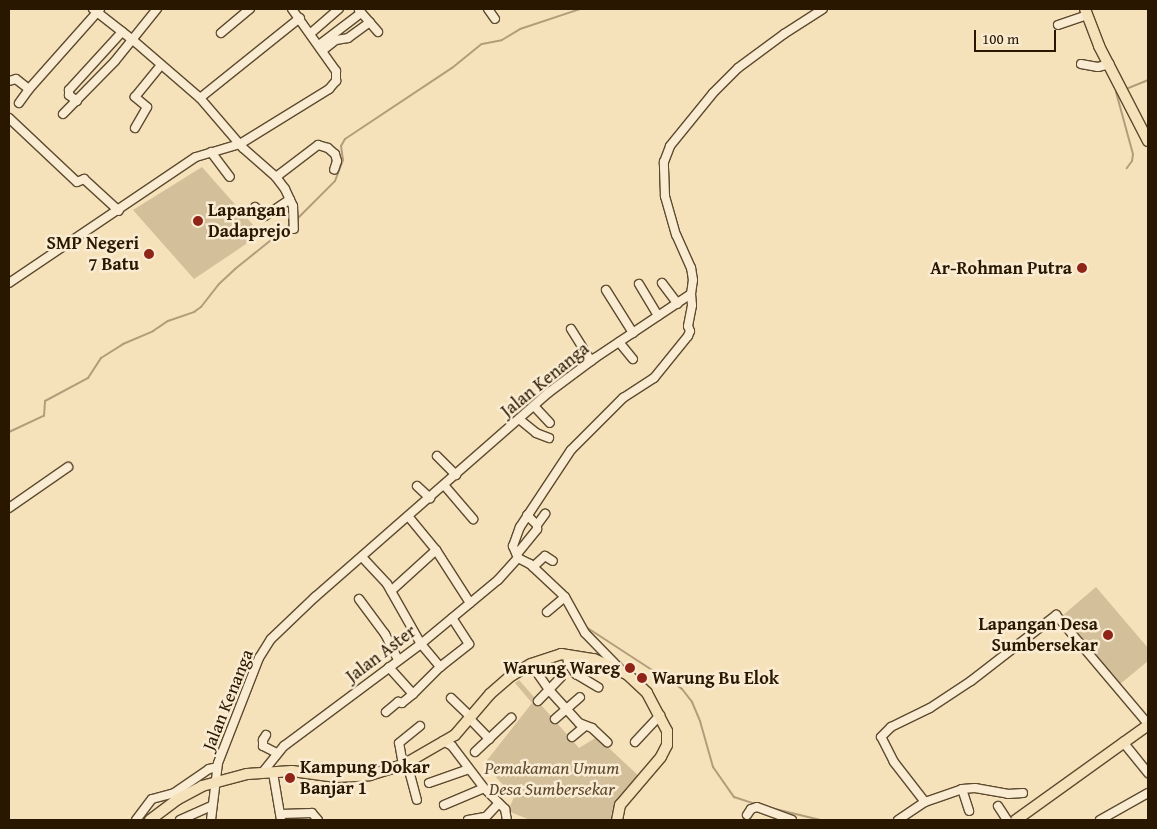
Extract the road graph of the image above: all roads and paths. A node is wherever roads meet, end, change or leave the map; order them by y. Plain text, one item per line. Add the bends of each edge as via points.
1 (156, 9) edge
2 (250, 9) edge
3 (339, 9) edge
4 (488, 9) edge
5 (823, 9) edge
6 (97, 10) edge
7 (294, 10) edge
8 (359, 11) edge
9 (1086, 12) edge
10 (300, 18) junction
11 (495, 19) dead end
12 (370, 22) junction
13 (1058, 25) dead end
14 (122, 32) junction
15 (221, 32) dead end
16 (378, 32) dead end
17 (311, 33) junction
18 (132, 39) junction
19 (321, 47) junction
20 (161, 64) junction
21 (1081, 64) dead end
22 (1110, 64) junction
23 (9, 81) edge
24 (29, 89) junction
25 (200, 98) junction
26 (77, 100) junction
27 (19, 103) dead end
28 (63, 114) dead end
29 (9, 118) edge
30 (135, 128) dead end
31 (1148, 141) edge
32 (240, 144) junction
33 (211, 152) junction
34 (334, 170) dead end
35 (230, 177) dead end
36 (276, 177) junction
37 (290, 199) junction
38 (256, 207) dead end
39 (119, 211) junction
40 (295, 223) dead end
41 (9, 283) edge
42 (662, 283) dead end
43 (639, 284) dead end
44 (606, 290) dead end
45 (691, 294) junction
46 (678, 304) junction
47 (658, 316) junction
48 (571, 329) dead end
49 (633, 333) junction
50 (619, 342) junction
51 (632, 359) dead end
52 (591, 361) junction
53 (534, 406) junction
54 (519, 419) junction
55 (550, 423) dead end
56 (549, 438) dead end
57 (437, 456) dead end
58 (68, 467) dead end
59 (456, 475) junction
60 (444, 485) junction
61 (417, 486) dead end
62 (430, 498) junction
63 (9, 508) edge
64 (545, 514) dead end
65 (528, 515) junction
66 (408, 516) junction
67 (474, 519) dead end
68 (537, 525) junction
69 (436, 550) junction
70 (518, 556) junction
71 (362, 557) junction
72 (553, 561) dead end
73 (534, 567) junction
74 (391, 591) junction
75 (564, 598) junction
76 (359, 599) dead end
77 (470, 603) junction
78 (546, 612) dead end
79 (452, 618) junction
80 (421, 644) junction
81 (567, 654) junction
82 (398, 660) junction
83 (531, 664) junction
84 (389, 666) junction
85 (440, 667) junction
86 (623, 672) junction
87 (562, 677) dead end
88 (598, 687) dead end
89 (548, 690) junction
90 (413, 694) junction
91 (580, 697) dead end
92 (451, 698) dead end
93 (538, 701) dead end
94 (567, 709) junction
95 (386, 712) dead end
96 (660, 715) junction
97 (470, 718) junction
98 (510, 718) dead end
99 (555, 720) dead end
100 (1148, 724) edge
101 (420, 726) dead end
102 (585, 726) junction
103 (266, 735) dead end
104 (572, 737) dead end
105 (489, 739) junction
106 (607, 742) dead end
107 (635, 742) dead end
108 (1123, 742) junction
109 (448, 744) junction
110 (475, 752) dead end
111 (277, 753) junction
112 (405, 764) junction
113 (218, 765) junction
114 (469, 768) junction
115 (262, 773) junction
116 (273, 773) junction
117 (1148, 773) edge
118 (215, 781) junction
119 (429, 783) dead end
120 (484, 788) junction
121 (962, 789) junction
122 (1023, 793) dead end
123 (1148, 793) edge
124 (418, 800) dead end
125 (926, 802) junction
126 (499, 803) junction
127 (444, 805) dead end
128 (212, 806) junction
129 (998, 806) dead end
130 (969, 811) dead end
131 (747, 815) dead end
132 (281, 817) edge
133 (484, 819) edge
134 (1019, 819) edge
135 (136, 820) edge
136 (150, 820) edge
137 (180, 820) edge
138 (211, 820) edge
139 (318, 820) edge
140 (468, 820) edge
141 (507, 820) edge
142 (617, 820) edge
143 (792, 820) edge
144 (898, 820) edge
145 (1006, 820) edge
146 (1100, 820) edge

1 - 18 street
2 - 15 street
3 - 17 street
4 - 11 street
5 - 45 street via 738,68 670,146 664,162 665,196 676,235 691,268
6 - 14 street
6 - 24 street
7 - 10 street
8 - 12 street
8 - 19 street
9 - 13 street
9 - 22 main road
10 - 17 street
10 - 25 street
12 - 16 street
12 - 19 street via 348,38
14 - 18 street
14 - 26 street via 69,90 69,95
17 - 19 street
18 - 20 street
18 - 26 street
19 - 32 street via 338,76 329,89
20 - 25 street
20 - 30 street via 135,97 147,107
21 - 22 street via 1098,67
22 - 31 main road
23 - 24 street via 16,78
24 - 27 street
25 - 32 street
26 - 28 street
29 - 39 street via 77,182 84,179
32 - 33 street
32 - 36 street
33 - 35 street
33 - 39 street via 188,162
34 - 36 street via 335,154 318,145
36 - 37 street
37 - 38 street via 265,216
37 - 40 street
39 - 41 street
42 - 46 street
43 - 47 street
44 - 49 street
45 - 46 street, Jalan Kenanga
45 - 65 street via 688,336 654,378 624,398 570,450
46 - 47 street, Jalan Kenanga
47 - 49 street, Jalan Kenanga
48 - 52 street
49 - 50 street, Jalan Kenanga
50 - 51 street
50 - 52 street, Jalan Kenanga
52 - 53 street, Jalan Kenanga
53 - 54 street, Jalan Kenanga
53 - 55 street
54 - 56 street via 536,433
54 - 59 street, Jalan Kenanga
57 - 59 street
58 - 63 street
59 - 60 street, Jalan Kenanga
60 - 62 street, Jalan Kenanga
60 - 67 street
61 - 62 street
62 - 66 street, Jalan Kenanga
64 - 68 street, Jalan Aster
65 - 68 street
65 - 70 street via 513,544
66 - 69 street
66 - 71 street, Jalan Kenanga
68 - 70 street, Jalan Aster
69 - 74 street
69 - 77 street
70 - 73 street
70 - 77 street, Jalan Aster via 498,580
71 - 74 street
71 - 113 street, Jalan Kenanga via 299,611 264,649
72 - 73 street via 545,556
73 - 75 street
74 - 80 street
75 - 78 street
75 - 86 street via 585,633
76 - 82 street via 385,634
77 - 79 street, Jalan Aster
79 - 80 street, Jalan Aster
79 - 85 street via 469,644
80 - 82 street, Jalan Aster
80 - 85 street
81 - 83 main road via 554,655
81 - 86 main road via 594,659
81 - 88 street via 568,663 576,674
82 - 84 street, Jalan Aster
83 - 89 street
83 - 97 main road via 504,681
84 - 90 street
84 - 111 street, Jalan Aster
85 - 90 street
86 - 96 main road via 643,688
87 - 89 street
89 - 93 street
89 - 94 street
90 - 95 street
91 - 94 street
92 - 97 street
94 - 99 street
94 - 102 street
96 - 107 street
96 - 142 main road via 667,736 665,750 620,805
97 - 105 street
97 - 109 main road
98 - 105 street
100 - 108 main road
100 - 125 street via 1056,615 971,681 930,708 892,727 881,737 894,762
101 - 112 street via 399,743
102 - 104 street
102 - 106 street
103 - 111 street via 263,746
105 - 110 street
108 - 117 street
108 - 134 main road
109 - 112 main road
109 - 114 street
111 - 115 street, Jalan Aster
112 - 116 main road via 370,775 336,777
112 - 124 street
113 - 118 street, Jalan Kenanga
113 - 135 street via 174,793 152,799
114 - 119 street
114 - 120 street
115 - 116 main road
115 - 118 main road
116 - 132 street
118 - 128 street, Jalan Kenanga
118 - 136 main road via 178,799
120 - 126 street
120 - 127 street
121 - 122 street
121 - 125 street
121 - 130 street
123 - 146 street
125 - 144 street
126 - 133 street
126 - 141 street via 506,811
128 - 137 street
128 - 138 street, Jalan Kenanga
129 - 145 street
131 - 143 street via 757,807
132 - 139 street via 312,813
133 - 140 street via 481,816

